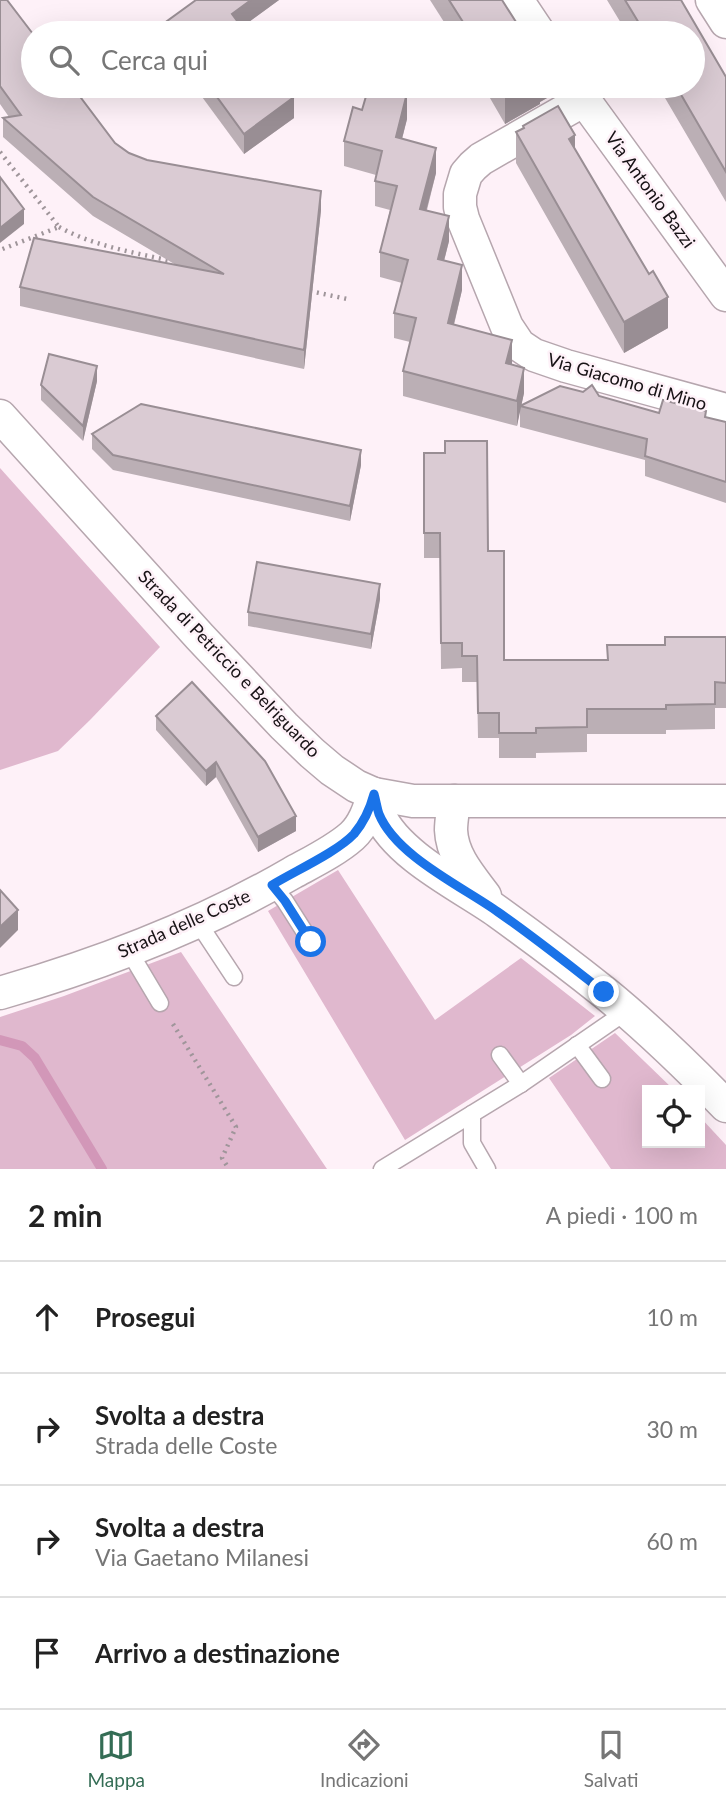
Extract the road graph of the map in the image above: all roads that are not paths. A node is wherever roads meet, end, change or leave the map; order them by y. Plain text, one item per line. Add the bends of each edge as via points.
1 (518, 0) edge
2 (712, 0) edge
3 (531, 21) edge
4 (726, 22) edge
5 (572, 98) edge
6 (583, 98) edge
7 (726, 295) edge
8 (726, 410) edge
9 (0, 416) edge
10 (374, 794) junction
11 (726, 801) edge
12 (454, 802) junction
13 (272, 885) junction
14 (496, 911) junction
15 (197, 922) junction
16 (311, 942) dead end
17 (129, 951) junction
18 (234, 977) dead end
19 (0, 993) edge
20 (160, 1003) road end
21 (627, 1011) junction
22 (577, 1045) junction
23 (500, 1055) dead end
24 (602, 1079) dead end
25 (521, 1084) junction
26 (726, 1106) edge
27 (472, 1114) junction
28 (382, 1169) edge
29 (487, 1169) edge

1 - 3 street
2 - 4 street
5 - 8 street, Via Giacomo di Mino via 481,159 462,182 463,219 507,327 519,345 534,355
6 - 7 street, Via Antonio Bazzi
9 - 10 street, Strada di Petriccio e Belriguardo via 284,726 332,770
10 - 12 street, Strada di Petriccio e Belriguardo
10 - 13 street, Strada delle Coste via 370,809 352,835
10 - 14 street via 386,826 409,852
11 - 12 street, Strada di Petriccio e Belriguardo
12 - 14 street via 451,830 456,852
13 - 15 street, Strada delle Coste
13 - 16 lane
14 - 21 street
15 - 17 street, Strada delle Coste
15 - 18 lane
17 - 19 street, Strada delle Coste
17 - 20 lane
21 - 22 lane
21 - 26 street
22 - 24 lane
22 - 25 lane
23 - 25 lane
25 - 27 lane
27 - 28 lane
27 - 29 lane via 472,1143

